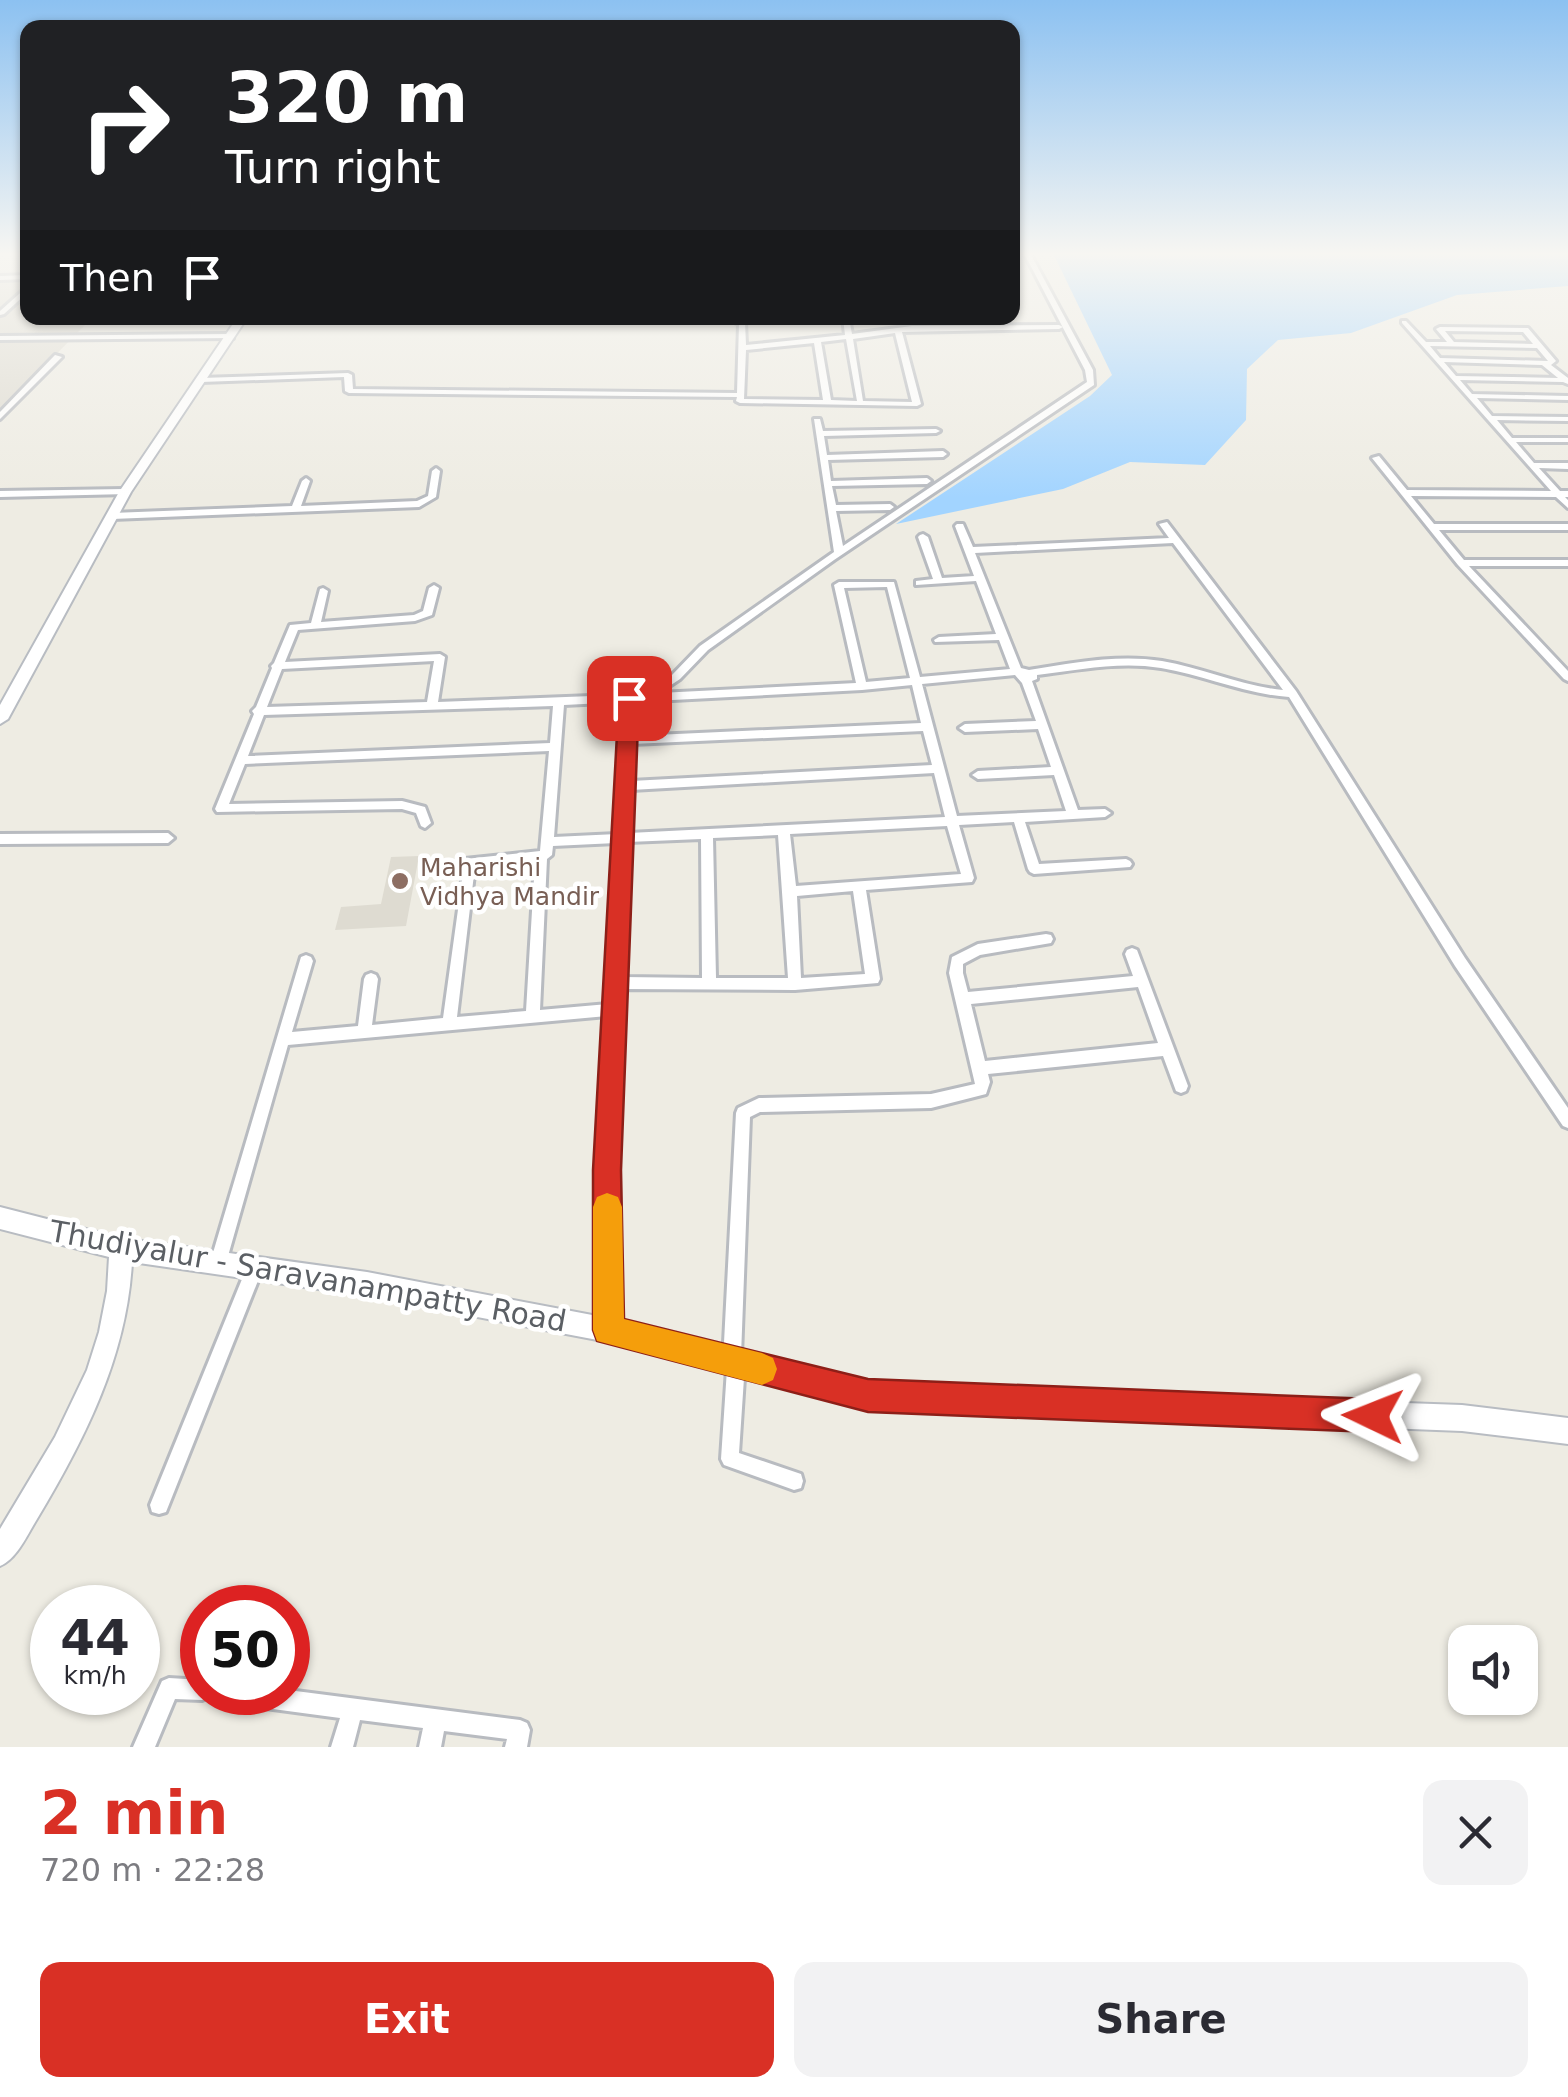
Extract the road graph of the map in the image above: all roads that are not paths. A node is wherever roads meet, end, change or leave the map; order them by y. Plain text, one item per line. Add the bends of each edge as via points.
1 (743, 335) edge
2 (866, 335) edge
3 (899, 335) edge
4 (1070, 335) edge
5 (1416, 335) edge
6 (1444, 335) edge
7 (1528, 335) edge
8 (230, 336) joint
9 (849, 337) junction
10 (0, 338) edge
11 (817, 340) junction
12 (1425, 344) junction
13 (1452, 344) junction
14 (1500, 345) junction
15 (1539, 346) junction
16 (742, 348) junction
17 (58, 358) dead end
18 (1440, 360) junction
19 (1515, 362) junction
20 (1548, 362) junction
21 (1455, 378) junction
22 (201, 380) junction
23 (1566, 381) edge
24 (741, 395) junction
25 (1472, 396) junction
26 (1568, 398) edge
27 (860, 400) dead end
28 (827, 402) junction
29 (0, 417) edge
30 (1491, 418) junction
31 (1568, 419) edge
32 (817, 420) dead end
33 (936, 431) dead end
34 (819, 434) junction
35 (1511, 440) junction
36 (1568, 440) edge
37 (943, 454) dead end
38 (823, 458) junction
39 (1376, 458) dead end
40 (1532, 465) junction
41 (1568, 466) edge
42 (436, 472) dead end
43 (927, 480) dead end
44 (306, 481) dead end
45 (827, 484) junction
46 (125, 492) junction
47 (1405, 493) junction
48 (0, 494) edge
49 (1563, 494) edge
50 (1568, 505) edge
51 (890, 506) dead end
52 (831, 508) junction
53 (295, 509) junction
54 (112, 516) junction
55 (1164, 524) dead end
56 (960, 526) dead end
57 (1568, 526) edge
58 (1430, 527) junction
59 (923, 537) dead end
60 (1176, 540) junction
61 (969, 550) junction
62 (836, 554) junction
63 (1461, 562) junction
64 (1568, 562) edge
65 (980, 578) junction
66 (938, 581) junction
67 (919, 583) dead end
68 (838, 585) junction
69 (434, 588) dead end
70 (323, 592) dead end
71 (316, 623) junction
72 (1003, 637) junction
73 (939, 640) dead end
74 (276, 666) junction
75 (1024, 676) junction
76 (1568, 678) edge
77 (916, 680) junction
78 (862, 686) junction
79 (1292, 694) junction
80 (629, 698) junction
81 (646, 698) junction
82 (6, 701) edge
83 (559, 702) junction
84 (432, 706) junction
85 (257, 711) junction
86 (0, 719) edge
87 (1042, 724) junction
88 (929, 727) junction
89 (965, 728) dead end
90 (627, 740) junction
91 (555, 747) junction
92 (239, 760) junction
93 (939, 769) junction
94 (1058, 771) junction
95 (978, 775) dead end
96 (625, 786) junction
97 (1105, 812) dead end
98 (1073, 813) junction
99 (1018, 817) junction
100 (952, 821) junction
101 (425, 823) dead end
102 (784, 830) junction
103 (707, 834) junction
104 (168, 838) dead end
105 (0, 839) edge
106 (622, 839) junction
107 (548, 842) junction
108 (541, 856) junction
109 (1126, 864) dead end
110 (859, 886) junction
111 (790, 891) junction
112 (1046, 939) dead end
113 (1132, 954) dead end
114 (306, 961) dead end
115 (371, 979) dead end
116 (1142, 981) junction
117 (616, 983) junction
118 (709, 984) junction
119 (795, 984) junction
120 (962, 999) junction
121 (614, 1010) junction
122 (533, 1017) junction
123 (449, 1024) junction
124 (364, 1032) junction
125 (283, 1038) junction
126 (1167, 1049) junction
127 (979, 1068) junction
128 (1181, 1086) dead end
129 (1568, 1120) edge
130 (0, 1218) edge
131 (122, 1249) junction
132 (218, 1263) junction
133 (255, 1268) junction
134 (608, 1330) junction
135 (734, 1362) junction
136 (1568, 1431) edge
137 (794, 1481) dead end
138 (159, 1505) dead end
139 (0, 1553) edge
140 (180, 1689) edge
141 (310, 1705) edge
142 (352, 1711) junction
143 (436, 1721) junction
144 (144, 1747) edge
145 (342, 1747) edge
146 (430, 1747) edge
147 (516, 1747) edge

1 - 16 street
2 - 9 street
3 - 28 street via 917,404
4 - 62 street via 1091,382
5 - 12 street
6 - 13 street
7 - 15 street
8 - 10 street
8 - 22 main road
9 - 11 street
9 - 27 street
11 - 16 street
11 - 28 street
12 - 13 street
12 - 18 street
13 - 14 street
14 - 15 street
14 - 19 street
15 - 20 street
16 - 24 street
17 - 29 street
18 - 19 street
18 - 21 street
19 - 20 street
20 - 23 street
21 - 23 street
21 - 25 street
22 - 24 street via 348,375 349,391
22 - 46 main road
24 - 28 street via 740,402
25 - 26 street
25 - 30 street
30 - 31 street
30 - 35 street
32 - 34 street
33 - 34 street
34 - 38 street
35 - 36 street
35 - 40 street
37 - 38 street
38 - 45 street
39 - 47 street
40 - 41 street
40 - 49 street
42 - 53 street via 428,502
43 - 45 street
44 - 53 street
45 - 52 street
46 - 48 street
46 - 54 main road
47 - 49 street
47 - 58 street
49 - 50 street
51 - 52 street
52 - 62 street
53 - 54 street
54 - 82 main road
55 - 60 street
56 - 61 street
57 - 58 street
58 - 63 street
59 - 66 street
60 - 61 street
60 - 79 street
61 - 65 street
62 - 68 street
62 - 81 street
63 - 64 street
63 - 76 street
65 - 66 street
65 - 72 street
66 - 67 street
68 - 77 street via 892,584
68 - 78 street
69 - 71 street via 428,613 415,618
70 - 71 street
71 - 74 street via 294,627
72 - 73 street
72 - 75 street
74 - 84 street via 440,657
74 - 85 street
75 - 77 street
75 - 79 street via 1120,662 1175,667 1250,692
75 - 87 street
77 - 78 street
77 - 88 street
78 - 81 street
79 - 129 street
80 - 81 street
80 - 83 street
80 - 90 street
82 - 86 main road
83 - 84 street
83 - 91 street
84 - 85 street
85 - 92 street
87 - 89 street
87 - 94 street
88 - 90 street
88 - 93 street
90 - 96 street
91 - 92 street
91 - 107 street
92 - 101 street via 221,809 402,806 421,810
93 - 96 street
93 - 100 street
94 - 95 street
94 - 98 street
96 - 106 street
97 - 98 street
98 - 99 street
99 - 100 street
99 - 109 street via 1034,869
100 - 102 street
100 - 110 street via 968,878
102 - 103 street
102 - 111 street
103 - 106 street
103 - 118 street
104 - 105 street
106 - 107 street
106 - 117 street
107 - 108 street
108 - 122 street
108 - 123 street via 469,862
110 - 111 street
110 - 119 street via 874,979
111 - 119 street
112 - 120 street via 961,957 956,973
113 - 116 street
114 - 125 street
115 - 124 street
116 - 120 street
116 - 126 street
117 - 118 street
117 - 121 street
118 - 119 street
120 - 127 street
121 - 122 street
121 - 134 street
122 - 123 street
123 - 124 street
124 - 125 street
125 - 132 street
126 - 127 street
126 - 128 street
127 - 135 street via 981,1089 931,1101 758,1105 743,1113
130 - 131 main road, Thudiyalur - Saravanampatty Road
131 - 132 main road, Thudiyalur - Saravanampatty Road
131 - 139 main road via 122,1285 101,1371 53,1470
132 - 133 main road, Thudiyalur - Saravanampatty Road
133 - 134 main road, Thudiyalur - Saravanampatty Road
133 - 138 street
134 - 135 main road, Thudiyalur - Saravanampatty Road
135 - 136 main road, Thudiyalur - Saravanampatty Road via 868,1396 1462,1418
135 - 137 street via 730,1459
140 - 144 street via 168,1688
141 - 142 street
142 - 143 street
142 - 145 street
143 - 146 street
143 - 147 street via 520,1730

